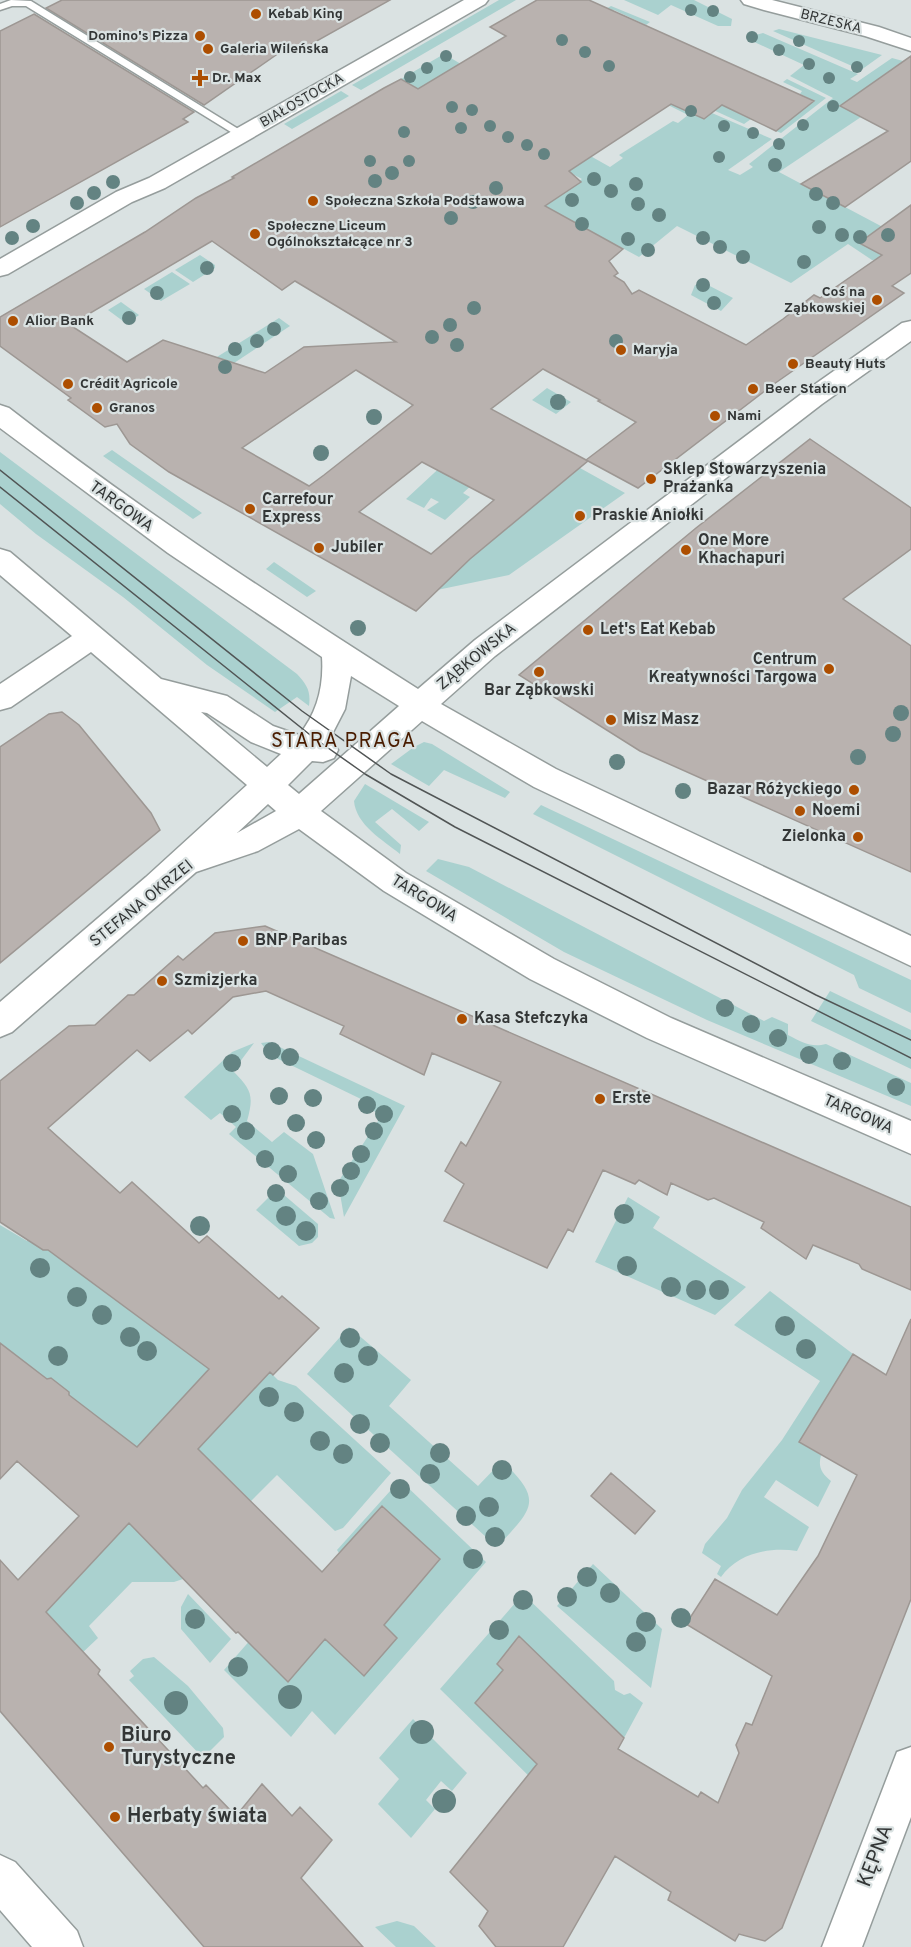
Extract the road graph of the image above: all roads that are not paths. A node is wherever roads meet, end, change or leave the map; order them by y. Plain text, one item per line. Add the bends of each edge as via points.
1 (442, 0) edge
2 (478, 0) edge
3 (750, 0) edge
4 (0, 7) edge
5 (911, 45) edge
6 (234, 129) junction
7 (0, 268) edge
8 (911, 329) edge
9 (0, 414) edge
10 (0, 559) edge
11 (92, 637) junction
12 (336, 651) junction
13 (146, 683) junction
14 (0, 699) edge
15 (419, 704) junction
16 (370, 748) junction
17 (305, 749) junction
18 (267, 785) junction
19 (299, 812) junction
20 (190, 860) junction
21 (911, 951) edge
22 (0, 1023) edge
23 (911, 1138) edge
24 (911, 1766) edge
25 (0, 1877) edge
26 (61, 1947) edge
27 (842, 1947) edge

1 - 6 street, BIAŁOSTOCKA
2 - 6 street, BIAŁOSTOCKA
3 - 5 street, BRZESKA
4 - 6 lane via 28,3
6 - 7 street, BIAŁOSTOCKA via 156,183 124,197
8 - 15 main road, ZĄBKOWSKA via 813,398 485,648
9 - 12 main road, TARGOWA via 176,547
10 - 11 main road, TARGOWA
11 - 13 main road, TARGOWA
11 - 14 main road
12 - 15 main road, TARGOWA
12 - 17 main road via 337,678 332,703 322,726
13 - 17 main road via 216,704 262,734
13 - 18 main road, TARGOWA
15 - 16 main road, ZĄBKOWSKA
15 - 21 main road, TARGOWA via 545,778
16 - 17 main road
16 - 19 main road, ZĄBKOWSKA
17 - 18 main road
18 - 19 main road, TARGOWA
18 - 20 main road
19 - 20 main road, STEFANA OKRZEI via 250,842
19 - 23 main road, TARGOWA via 395,882 542,969 659,1028
20 - 22 main road, STEFANA OKRZEI
24 - 27 street, KĘPNA
25 - 26 main road

